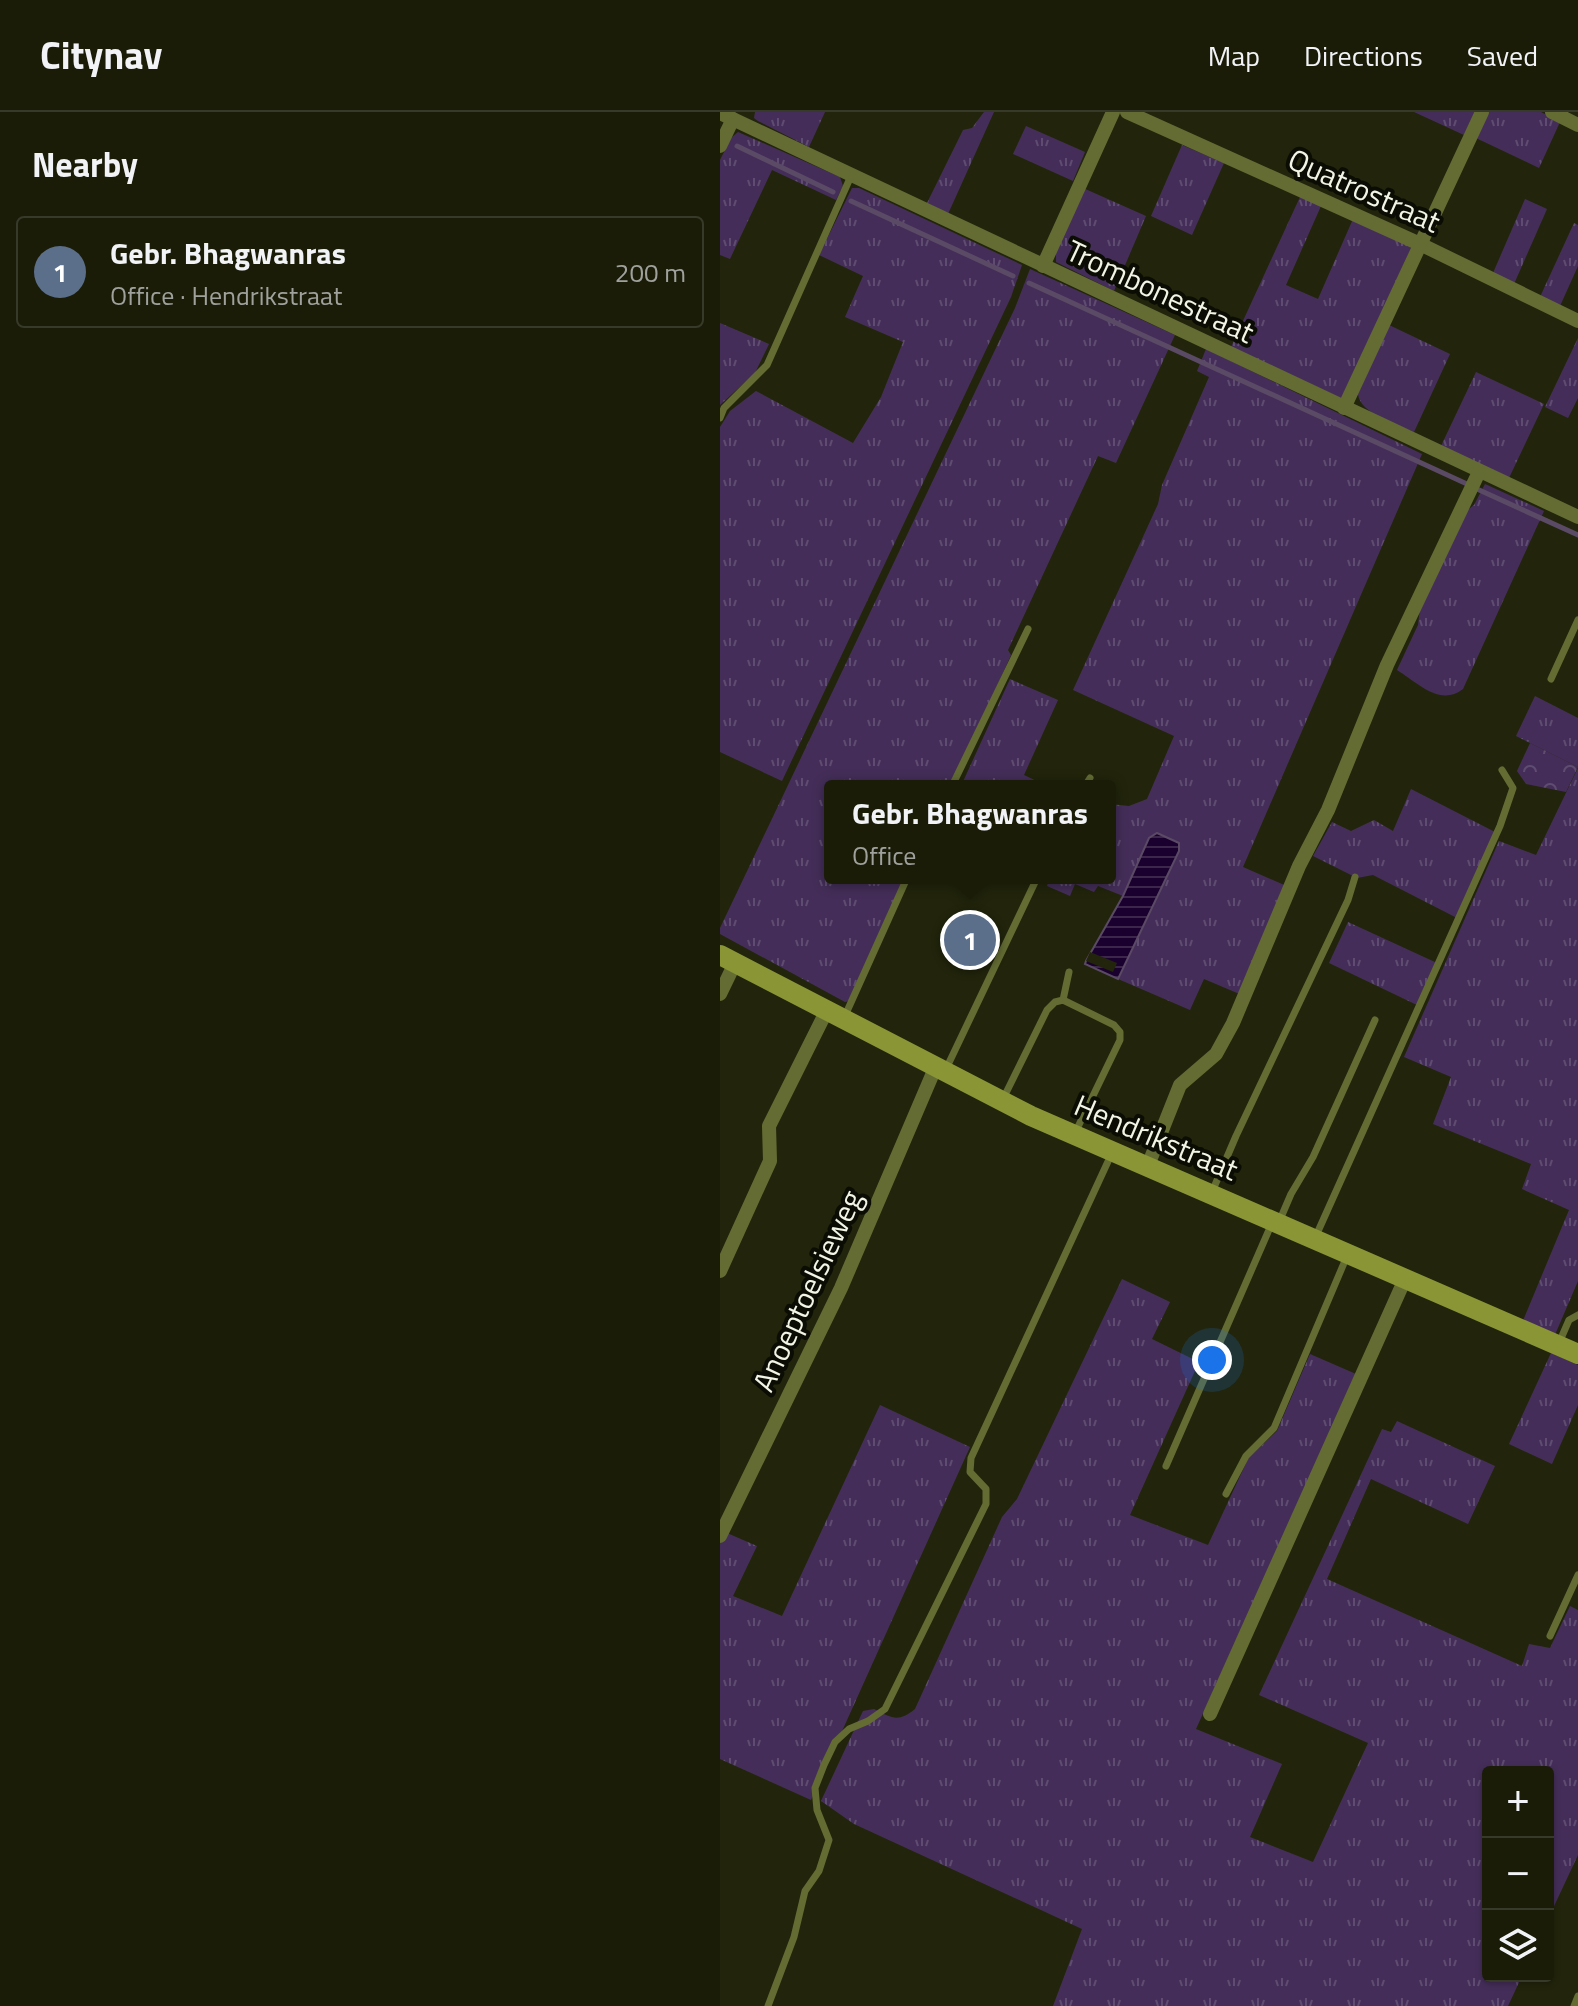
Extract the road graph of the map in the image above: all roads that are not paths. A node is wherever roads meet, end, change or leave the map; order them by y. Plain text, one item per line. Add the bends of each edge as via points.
1 (1113, 112) edge
2 (1127, 112) edge
3 (1482, 112) edge
4 (1552, 112) edge
5 (736, 117) edge
6 (1578, 125) edge
7 (720, 146) edge
8 (851, 176) junction
9 (1420, 244) junction
10 (1043, 266) junction
11 (1578, 321) edge
12 (1344, 408) junction
13 (720, 418) edge
14 (1479, 472) junction
15 (1578, 517) edge
16 (1578, 620) edge
17 (1028, 629) dead end
18 (1551, 679) dead end
19 (1502, 770) dead end
20 (955, 780) edge
21 (1355, 877) dead end
22 (904, 884) edge
23 (1034, 884) edge
24 (728, 959) edge
25 (1069, 972) dead end
26 (720, 994) edge
27 (1063, 1000) junction
28 (836, 1014) junction
29 (1375, 1020) dead end
30 (941, 1068) junction
31 (1002, 1101) junction
32 (1074, 1136) junction
33 (1112, 1153) junction
34 (1147, 1168) junction
35 (1211, 1194) junction
36 (1276, 1223) junction
37 (1314, 1240) junction
38 (1348, 1254) junction
39 (720, 1271) edge
40 (1405, 1279) junction
41 (1578, 1315) edge
42 (1558, 1345) junction
43 (1578, 1354) edge
44 (1166, 1466) dead end
45 (1226, 1494) dead end
46 (720, 1536) edge
47 (1578, 1575) edge
48 (1550, 1636) dead end
49 (1210, 1714) dead end
50 (1578, 1996) edge
51 (768, 2006) edge
52 (1574, 2006) edge

1 - 10 street
2 - 9 street, Quatrostraat
3 - 9 street
4 - 6 street
5 - 7 street
5 - 8 street, Trombonestraat
8 - 10 street, Trombonestraat
8 - 13 lane via 767,365
9 - 11 street, Quatrostraat
9 - 12 street
10 - 12 street, Trombonestraat
12 - 14 street, Trombonestraat
14 - 15 street, Trombonestraat
14 - 34 street via 1387,665 1233,1023 1216,1054 1180,1085
16 - 18 lane
17 - 20 lane
19 - 37 lane via 1513,788 1500,826
21 - 35 lane
22 - 28 lane
23 - 30 lane
24 - 26 street
24 - 28 street, Hendrikstraat
25 - 27 lane
27 - 31 lane via 1047,1010
27 - 32 lane via 1120,1032
28 - 30 street, Hendrikstraat
28 - 39 street via 769,1126 770,1161
29 - 36 lane via 1313,1157
30 - 31 street, Hendrikstraat
30 - 46 street, Anoeptoelsieweg
31 - 32 street, Hendrikstraat
32 - 33 street, Hendrikstraat
33 - 34 street, Hendrikstraat
33 - 51 lane via 971,1458 970,1472 986,1489 986,1504 885,1709 849,1729 835,1742 824,1765 815,1788 829,1840 819,1871 805,1891
34 - 35 street, Hendrikstraat
35 - 36 street, Hendrikstraat
36 - 37 street, Hendrikstraat
36 - 44 lane
37 - 38 street, Hendrikstraat
38 - 40 street, Hendrikstraat
38 - 45 lane via 1274,1428 1246,1456
40 - 42 street, Hendrikstraat
40 - 49 street
41 - 42 lane via 1569,1320
42 - 43 street, Hendrikstraat
47 - 48 lane
50 - 52 lane

